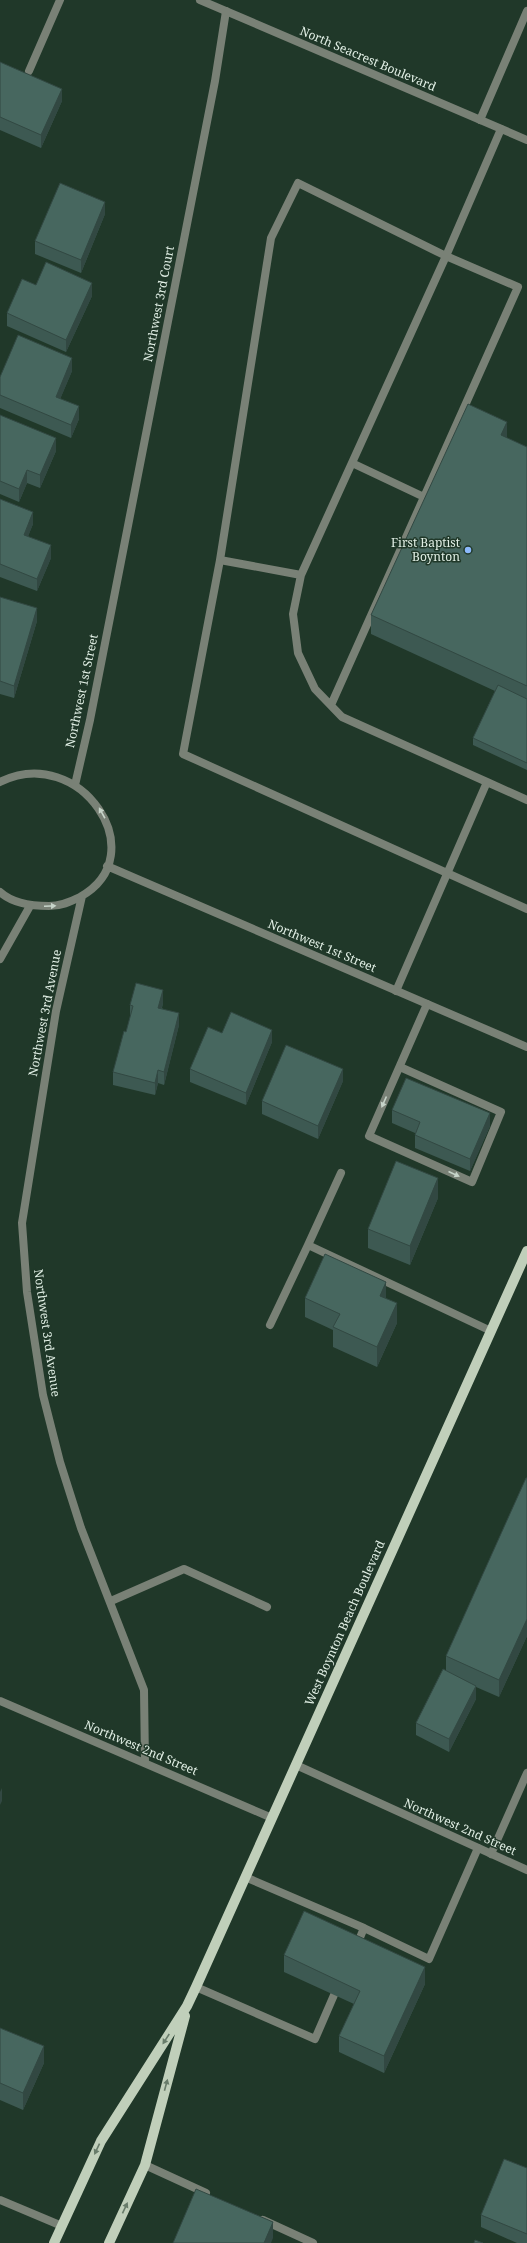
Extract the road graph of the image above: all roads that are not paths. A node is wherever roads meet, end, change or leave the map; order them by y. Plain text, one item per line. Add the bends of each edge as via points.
1 (60, 0) edge
2 (200, 0) edge
3 (226, 11) junction
4 (527, 11) edge
5 (29, 72) dead end
6 (480, 120) junction
7 (501, 129) junction
8 (527, 140) edge
9 (446, 256) junction
10 (352, 463) junction
11 (424, 497) junction
12 (220, 560) junction
13 (301, 575) junction
14 (113, 602) joint
15 (331, 705) junction
16 (0, 782) edge
17 (487, 782) junction
18 (74, 785) junction
19 (527, 800) edge
20 (107, 866) junction
21 (447, 873) junction
22 (0, 892) edge
23 (82, 896) junction
24 (30, 906) junction
25 (527, 909) edge
26 (0, 959) edge
27 (396, 991) junction
28 (427, 1004) junction
29 (527, 1047) edge
30 (400, 1067) junction
31 (341, 1173) dead end
32 (308, 1245) junction
33 (527, 1251) edge
34 (270, 1326) dead end
35 (491, 1331) junction
36 (111, 1601) junction
37 (267, 1607) dead end
38 (0, 1701) edge
39 (145, 1763) junction
40 (296, 1766) junction
41 (527, 1773) edge
42 (272, 1818) junction
43 (478, 1848) junction
44 (491, 1854) junction
45 (527, 1870) edge
46 (246, 1877) junction
47 (364, 1928) junction
48 (354, 1951) edge
49 (196, 1987) junction
50 (334, 1995) edge
51 (187, 2006) junction
52 (145, 2165) junction
53 (216, 2198) edge
54 (0, 2200) edge
55 (258, 2218) edge
56 (62, 2226) junction
57 (54, 2243) edge
58 (109, 2243) edge
59 (313, 2243) edge

1 - 5 street
2 - 3 street, North Seacrest Boulevard
3 - 6 street, North Seacrest Boulevard
3 - 14 street, Northwest 3rd Court via 215,81
4 - 6 street
6 - 7 street, North Seacrest Boulevard
7 - 8 street, North Seacrest Boulevard
7 - 9 street
9 - 10 street
9 - 11 street via 518,287
9 - 12 street via 298,183 270,238
10 - 11 street
10 - 13 street
11 - 15 street
12 - 13 street
12 - 21 street via 183,754
13 - 15 street via 293,614 298,653 315,689
14 - 18 street, Northwest 1st Street
15 - 17 street via 342,717
16 - 18 street via 26,774 47,774
17 - 19 street
17 - 21 street
20 -> 18 street via 111,854 110,832 106,822 97,804
20 - 23 street via 103,876
20 - 27 street, Northwest 1st Street
21 - 25 street
21 - 27 street
22 - 24 street
24 -> 23 street via 68,904
23 - 36 street, Northwest 3rd Avenue via 56,1010 22,1223 27,1292 43,1395 60,1462 81,1528
24 - 26 street
27 - 28 street, Northwest 1st Street
28 - 29 street, Northwest 1st Street
28 - 30 street
30 -> 30 street via 369,1136 472,1182 501,1112
31 - 32 street
32 - 34 street
32 - 35 street
33 - 35 main road, West Boynton Beach Boulevard
35 - 40 main road, West Boynton Beach Boulevard
36 - 37 street via 184,1568
36 - 39 street, Northwest 3rd Avenue via 144,1690
38 - 39 street, Northwest 2nd Street
39 - 42 street, Northwest 2nd Street
40 - 42 main road, West Boynton Beach Boulevard
40 - 43 street, Northwest 2nd Street
41 - 44 street
42 - 46 main road, West Boynton Beach Boulevard
43 - 44 street, Northwest 2nd Street
43 - 47 street via 430,1959
44 - 45 street, Northwest 2nd Street
46 - 47 street
46 - 49 main road, West Boynton Beach Boulevard
47 - 48 street
49 - 50 street via 316,2039
49 - 51 main road, West Boynton Beach Boulevard
52 -> 51 main road, West Boynton Beach Boulevard
51 -> 56 main road, West Boynton Beach Boulevard via 101,2141
52 - 53 street
58 -> 52 main road, West Boynton Beach Boulevard
54 - 56 street
55 - 59 street
56 - 57 main road, West Boynton Beach Boulevard

